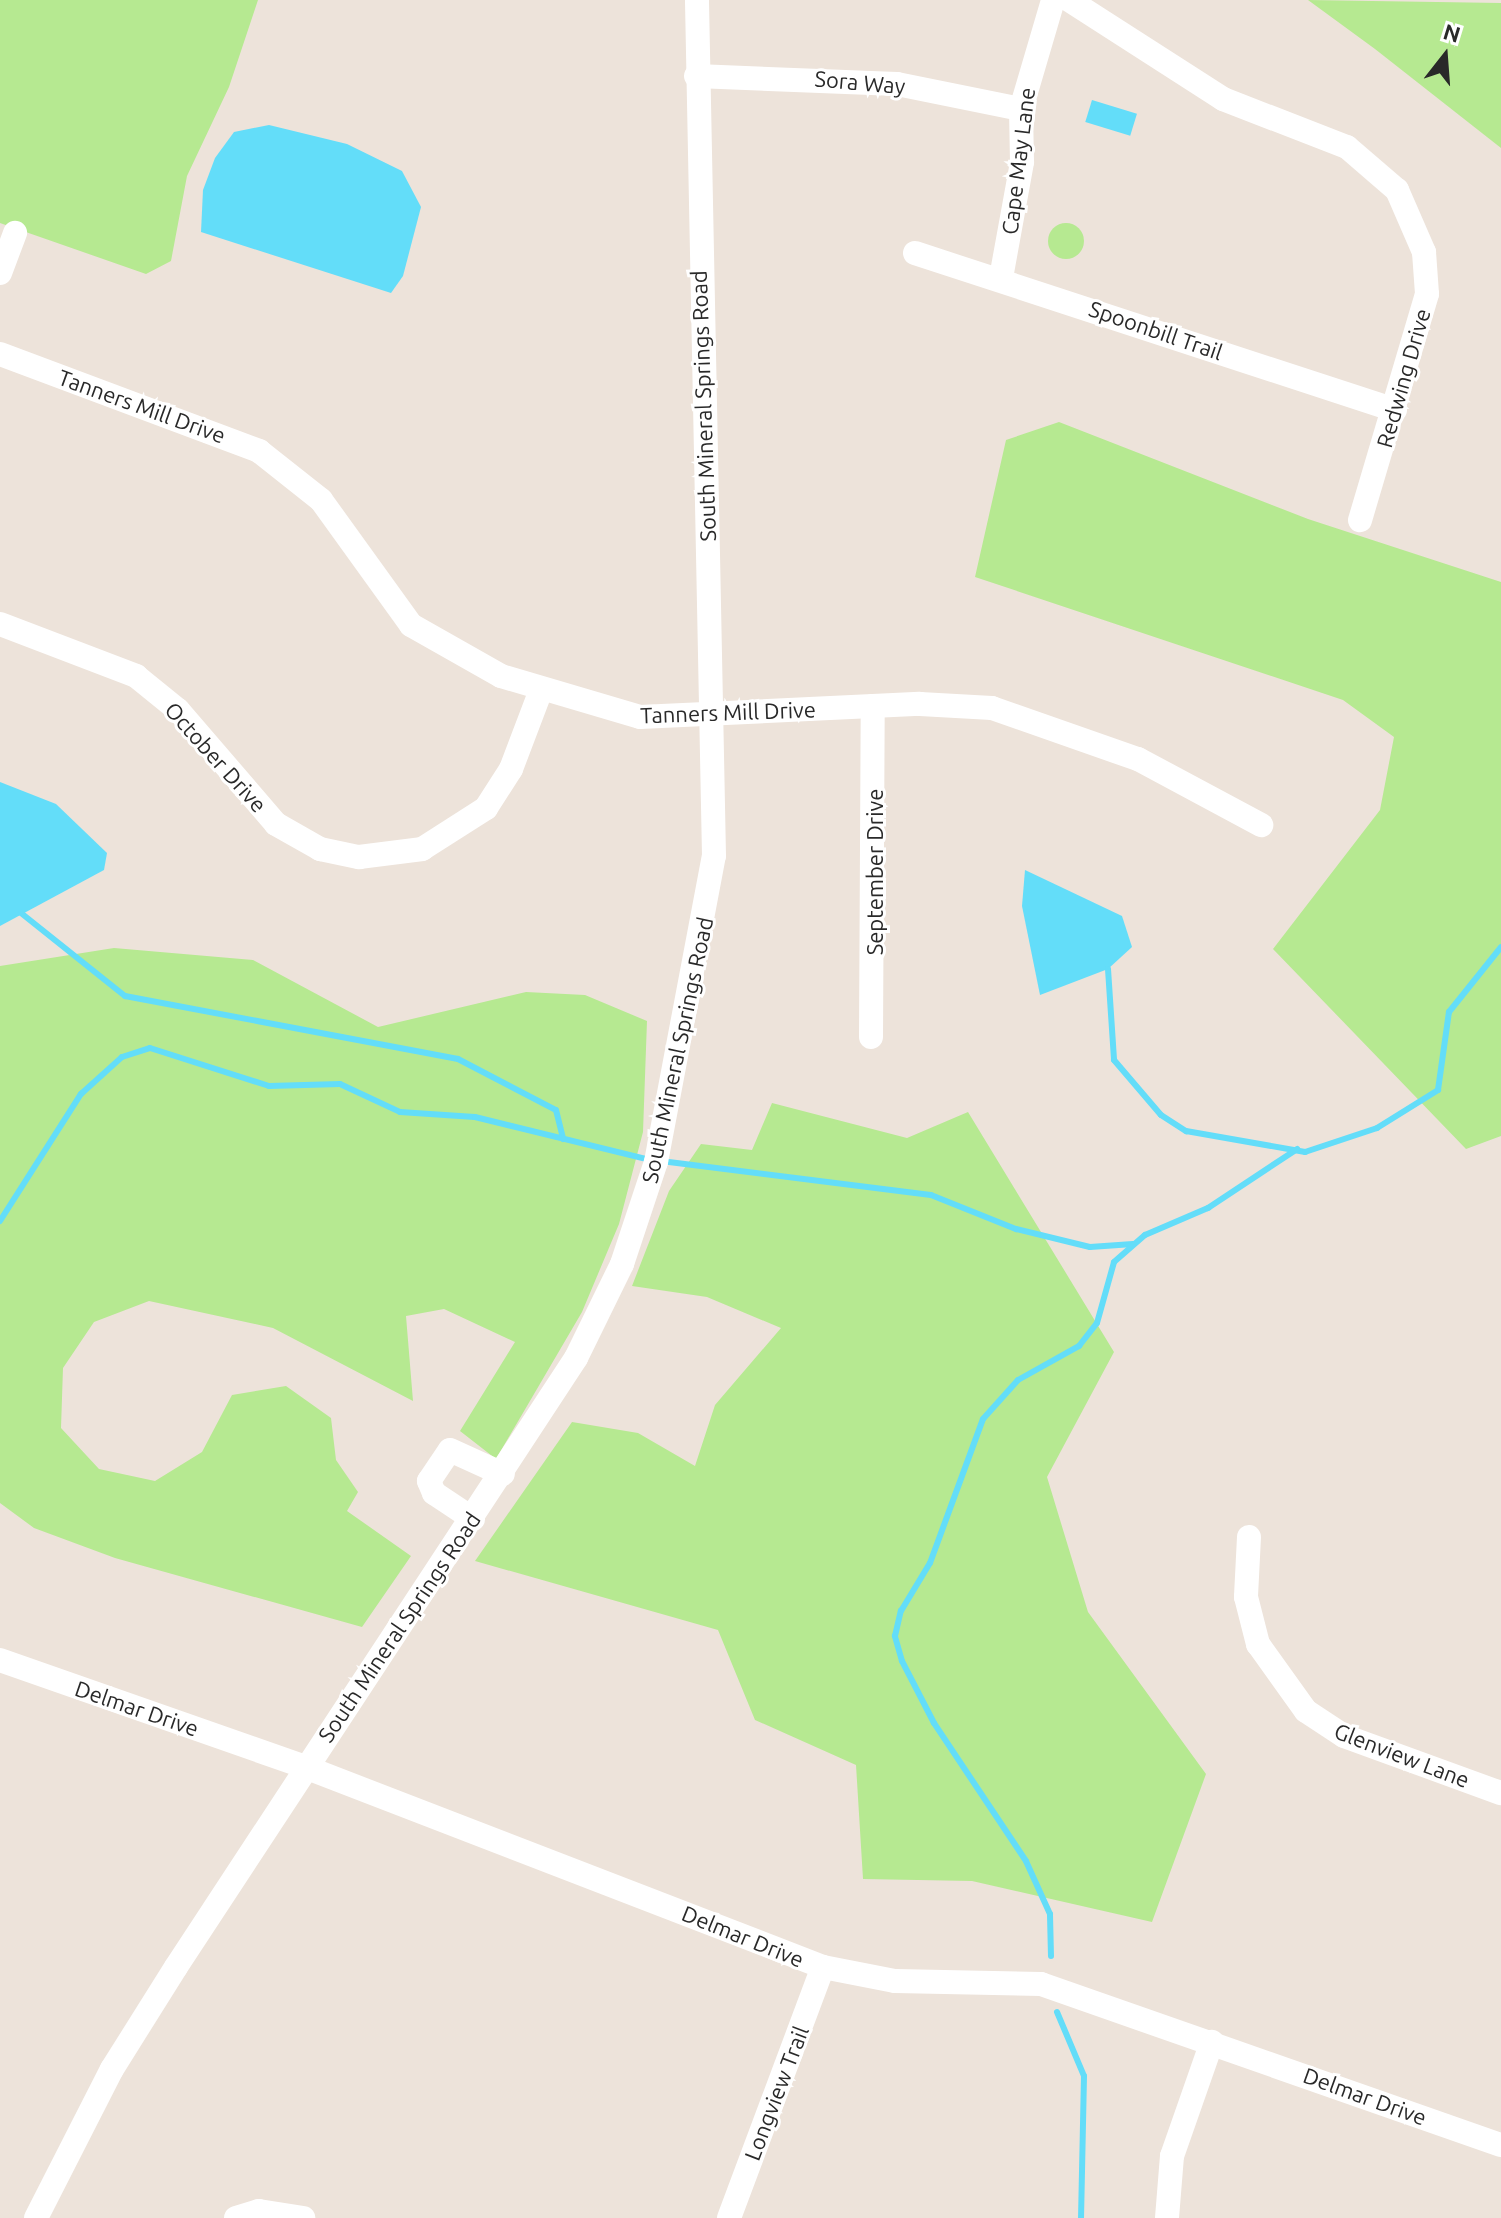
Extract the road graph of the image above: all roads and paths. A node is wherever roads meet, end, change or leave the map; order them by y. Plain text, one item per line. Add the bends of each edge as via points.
1 (697, 0) edge
2 (1053, 0) edge
3 (1069, 0) edge
4 (696, 76) junction
5 (1021, 109) junction
6 (15, 233) dead end
7 (915, 253) dead end
8 (0, 273) edge
9 (1001, 278) junction
10 (0, 354) edge
11 (1395, 410) junction
12 (1360, 520) dead end
13 (0, 624) edge
14 (541, 690) junction
15 (873, 706) junction
16 (715, 716) junction
17 (1261, 825) dead end
18 (871, 1037) dead end
19 (503, 1474) junction
20 (473, 1519) junction
21 (1249, 1537) dead end
22 (0, 1660) edge
23 (305, 1767) junction
24 (1501, 1793) edge
25 (823, 1967) junction
26 (1212, 2042) junction
27 (1501, 2145) edge
28 (36, 2218) edge
29 (236, 2218) edge
30 (303, 2218) edge
31 (729, 2218) edge
32 (1167, 2218) edge

1 - 4 street, South Mineral Springs Road
2 - 5 street, Cape May Lane
3 - 11 street, Redwing Drive via 1223,99 1347,147 1397,190 1424,252 1427,294
4 - 5 street, Sora Way via 897,84
4 - 16 street, South Mineral Springs Road
5 - 9 street, Cape May Lane via 1022,162
6 - 8 street
7 - 9 street, Spoonbill Trail
9 - 11 street, Spoonbill Trail
10 - 14 street, Tanners Mill Drive via 259,451 321,500 411,625 464,660
11 - 12 street, Redwing Drive
13 - 14 street, October Drive via 136,676 178,710 276,824 320,849 359,857 422,849 486,808 511,769
14 - 16 street, Tanners Mill Drive via 640,717
15 - 16 street, Tanners Mill Drive
15 - 17 street, Tanners Mill Drive via 992,708 1138,759
15 - 18 street, September Drive
16 - 19 street, South Mineral Springs Road via 710,898 656,1162 599,1313
19 - 20 street, South Mineral Springs Road
19 - 20 street via 450,1450 429,1481
20 - 23 street, South Mineral Springs Road
21 - 24 street, Glenview Lane via 1246,1597 1258,1644 1306,1711 1344,1736
22 - 23 street, Delmar Drive
23 - 25 street, Delmar Drive
23 - 28 street, South Mineral Springs Road via 112,2069
25 - 26 street, Delmar Drive via 895,1981 1041,1984
25 - 31 street, Longview Trail
26 - 27 street, Delmar Drive
26 - 32 street via 1172,2156
29 - 30 street via 259,2211

